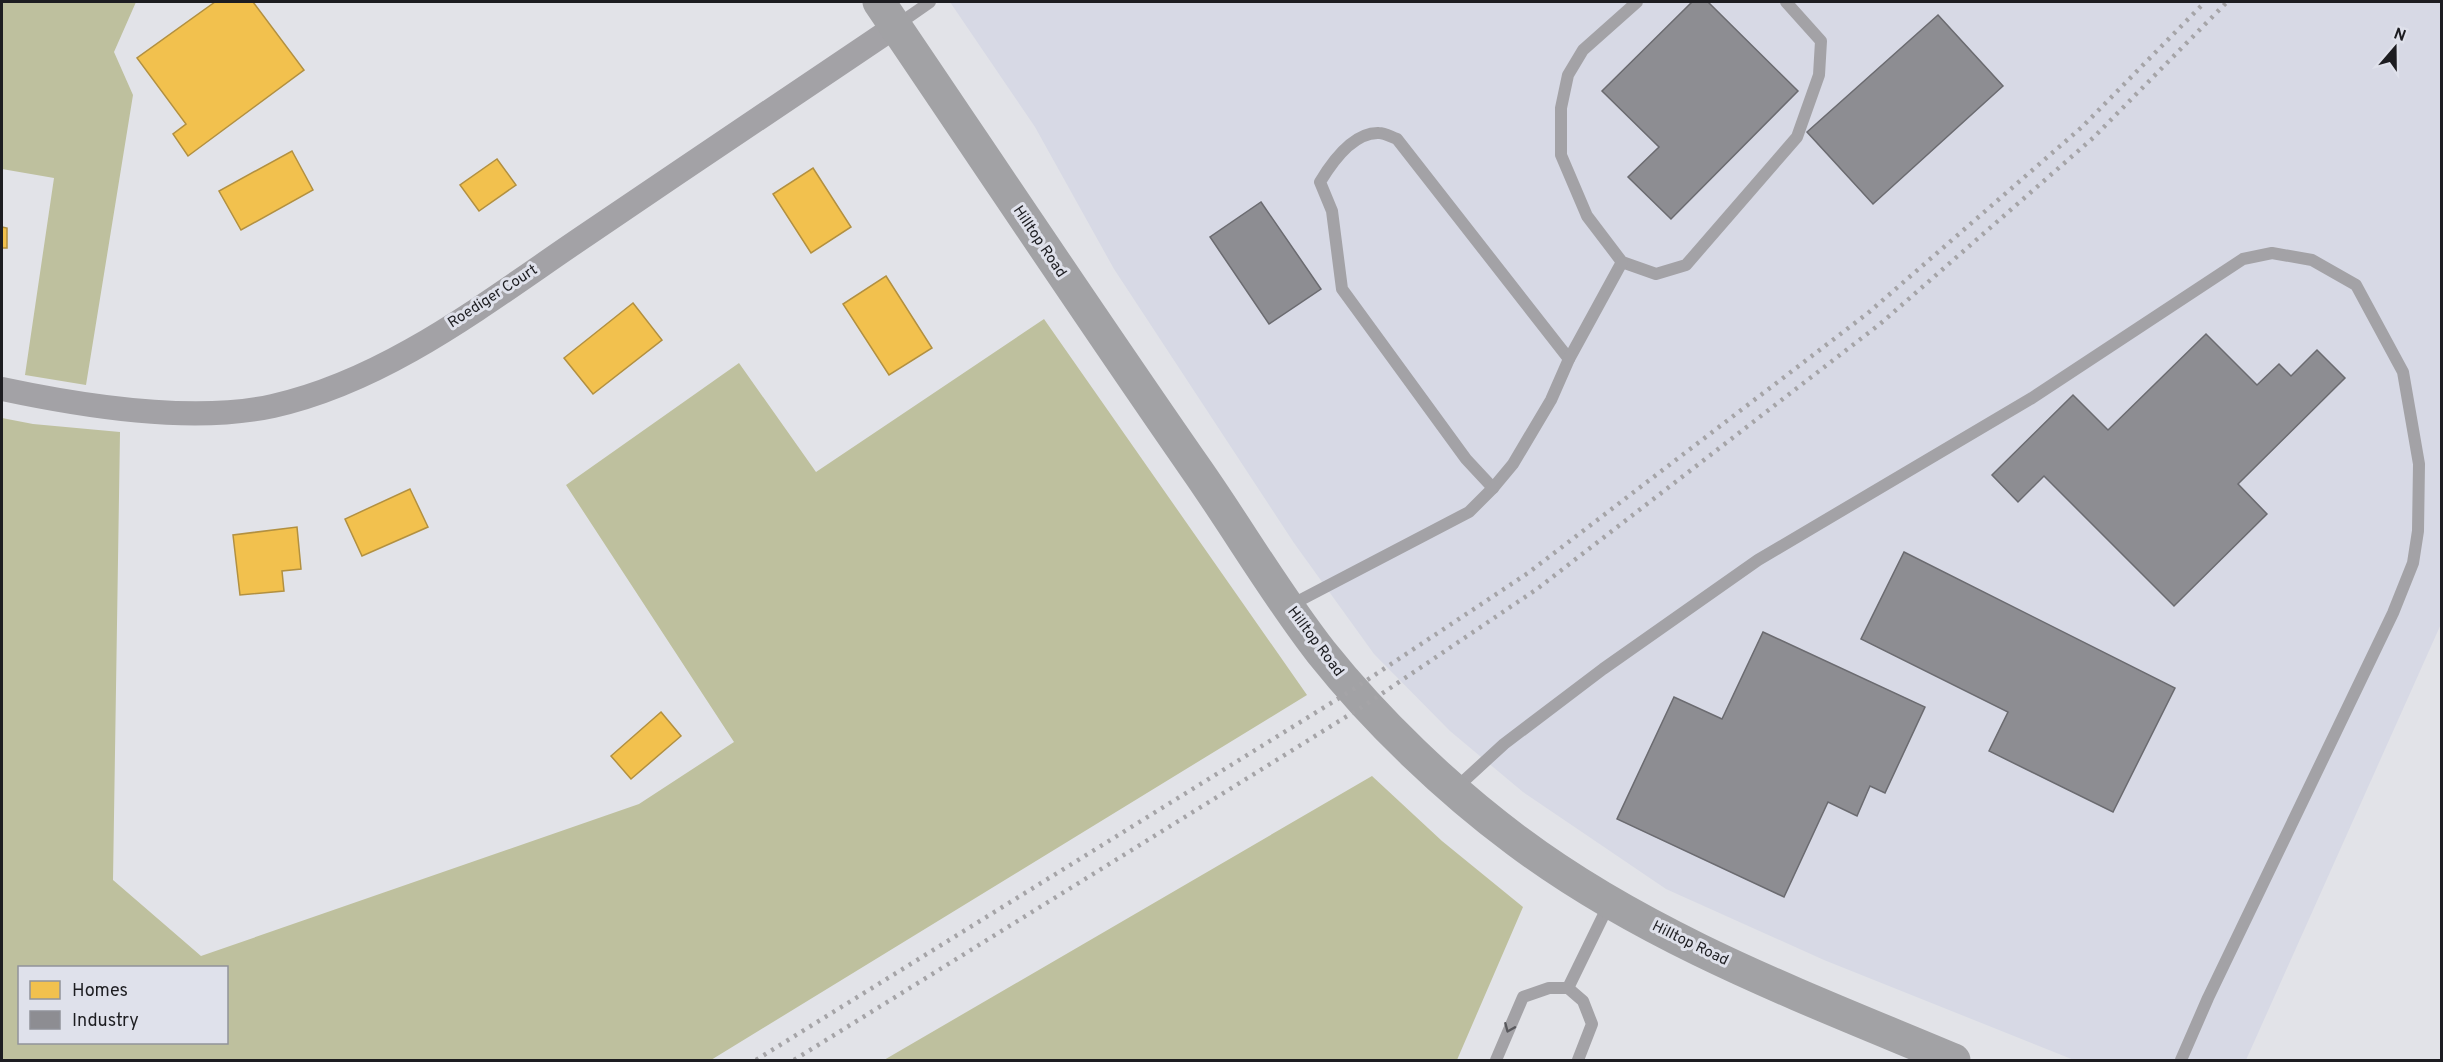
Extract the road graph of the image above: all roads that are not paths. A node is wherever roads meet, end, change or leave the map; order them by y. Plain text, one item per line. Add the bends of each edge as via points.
1 (930, 2) edge
2 (1637, 2) edge
3 (1786, 2) edge
4 (888, 14) edge
5 (1622, 262) junction
6 (1569, 359) junction
7 (2, 389) edge
8 (1493, 488) junction
9 (1287, 606) junction
10 (1455, 789) junction
11 (1610, 903) junction
12 (1568, 987) junction
13 (1496, 1060) edge
14 (1578, 1060) edge
15 (1954, 1060) edge
16 (2181, 1060) edge

1 - 4 lane
2 - 5 lane via 1583,50 1568,75 1561,108 1561,155 1587,216
3 - 5 lane via 1821,41 1819,75 1797,137 1686,265 1656,274
4 - 7 street, Roediger Court via 485,306 328,392 270,406 204,413 91,405
4 - 9 main road, Hilltop Road
5 - 6 lane
6 - 8 lane via 1524,446
6 - 8 lane via 1397,140 1380,132 1360,136 1329,166 1320,182 1332,211 1342,289 1466,459
8 - 9 lane via 1469,512
9 - 10 main road, Hilltop Road via 1365,705
10 - 11 main road, Hilltop Road via 1516,840
10 - 16 lane via 1504,744 1603,669 1758,560 2032,398 2243,259 2272,253 2312,260 2356,285 2403,372 2419,464 2418,531 2413,563 2393,613
11 - 12 lane
11 - 15 main road, Hilltop Road via 1786,989
12 -> 13 lane via 1549,988 1523,997
12 - 14 lane via 1583,1001 1592,1024

